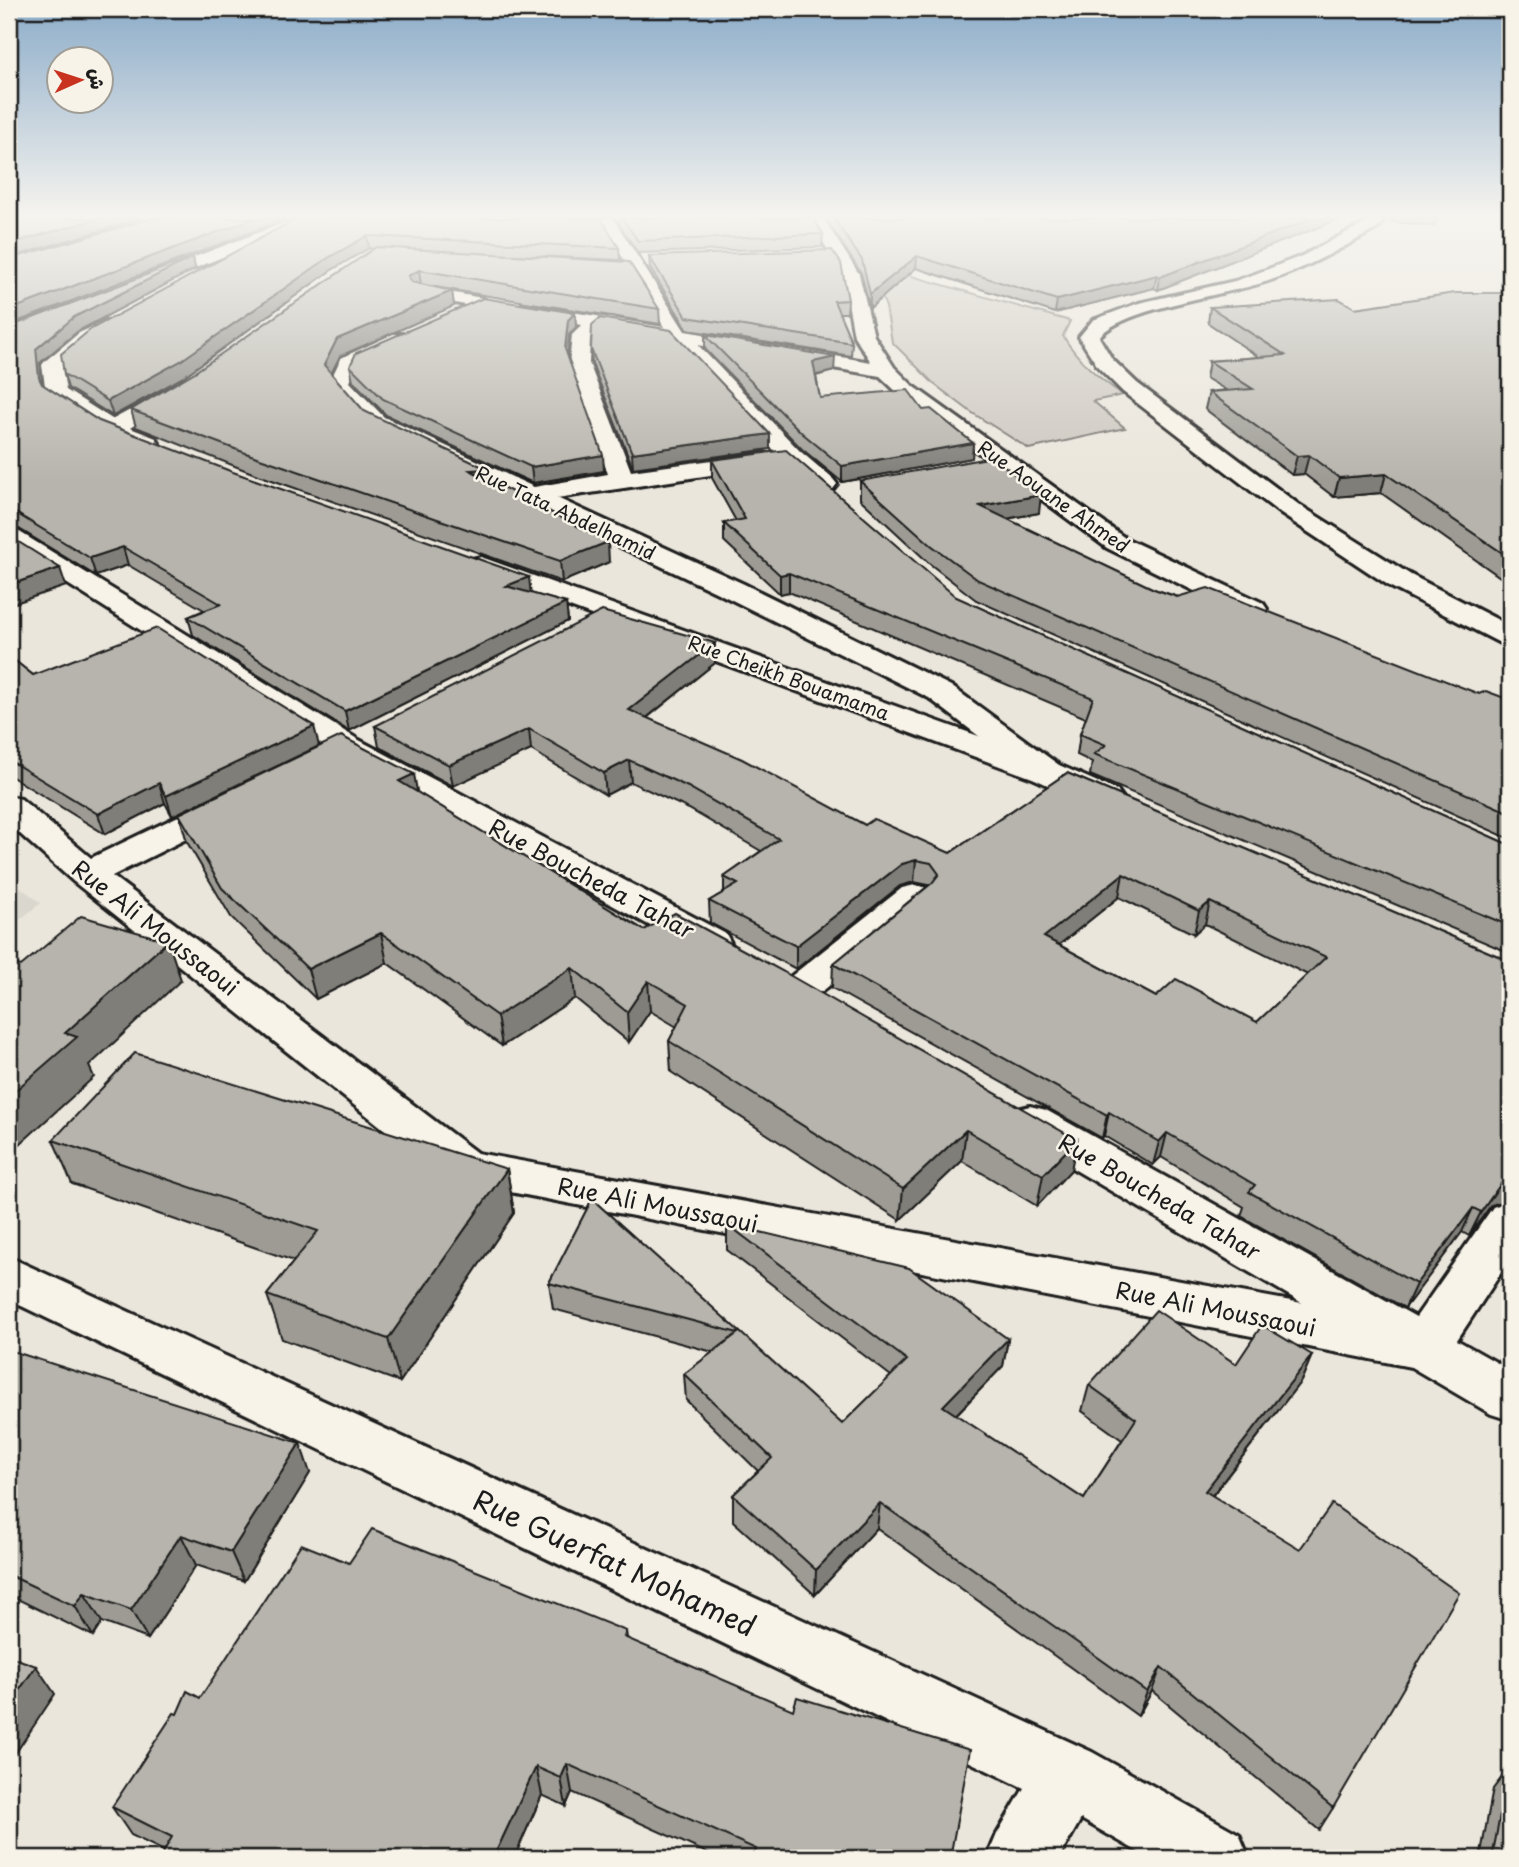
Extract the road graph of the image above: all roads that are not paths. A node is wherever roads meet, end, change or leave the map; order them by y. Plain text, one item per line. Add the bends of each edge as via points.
1 (132, 305) edge
2 (477, 305) edge
3 (496, 305) edge
4 (659, 305) edge
5 (857, 305) edge
6 (1153, 305) edge
7 (446, 319) edge
8 (597, 321) junction
9 (422, 329) edge
10 (679, 336) junction
11 (886, 371) junction
12 (191, 383) edge
13 (113, 429) junction
14 (173, 453) edge
15 (792, 456) junction
16 (1002, 463) junction
17 (977, 467) edge
18 (622, 479) junction
19 (531, 495) junction
20 (843, 495) edge
21 (9, 536) edge
22 (456, 556) edge
23 (613, 612) junction
24 (1271, 616) edge
25 (577, 630) edge
26 (1510, 637) edge
27 (384, 728) edge
28 (348, 747) junction
29 (311, 765) edge
30 (1047, 772) junction
31 (261, 789) edge
32 (9, 806) edge
33 (1124, 806) edge
34 (86, 874) junction
35 (915, 896) edge
36 (799, 990) junction
37 (835, 1011) edge
38 (1004, 1107) edge
39 (1510, 1220) edge
40 (9, 1277) edge
41 (1424, 1347) junction
42 (1510, 1396) edge
43 (1069, 1775) junction
44 (1021, 1858) edge
45 (1215, 1858) edge

1 - 13 street via 52,365 56,393
2 - 7 street
3 - 8 street
4 - 10 street
5 - 11 street, Rue Aouane Ahmed via 864,335
6 - 26 street via 1100,324 1089,337 1095,353 1111,369 1260,489 1400,580
8 - 10 street
8 - 18 street via 581,335 579,363
9 - 19 street, Rue Tata Abdelhamid via 348,362 339,383 376,422
10 - 11 street
10 - 15 street
11 - 16 street, Rue Aouane Ahmed
12 - 13 street
13 - 14 street
15 - 18 street
15 - 20 street
16 - 17 street
16 - 24 street, Rue Aouane Ahmed via 1116,543
18 - 19 street
19 - 30 street, Rue Tata Abdelhamid via 940,692
21 - 28 street, Rue Boucheda Tahar
22 - 23 street, Rue Cheikh Bouamama
23 - 25 street
23 - 30 street, Rue Cheikh Bouamama
27 - 28 street
28 - 29 street
28 - 36 street, Rue Boucheda Tahar
30 - 33 street, Rue Cheikh Bouamama
31 - 34 street
32 - 34 street, Rue Ali Moussaoui
34 - 41 street, Rue Ali Moussaoui via 464,1168
35 - 36 street
36 - 37 street, Rue Boucheda Tahar
38 - 41 street, Rue Boucheda Tahar
39 - 41 street
40 - 43 street, Rue Guerfat Mohamed
41 - 42 street, Rue Boucheda Tahar
43 - 44 street
43 - 45 street, Rue Guerfat Mohamed

